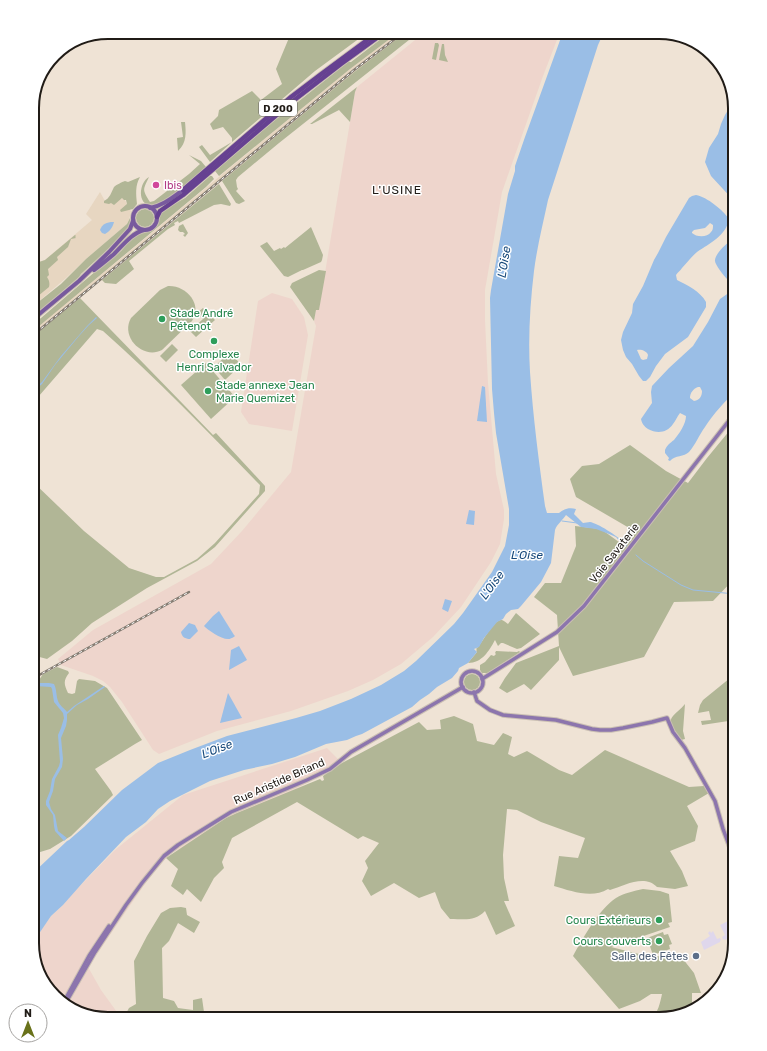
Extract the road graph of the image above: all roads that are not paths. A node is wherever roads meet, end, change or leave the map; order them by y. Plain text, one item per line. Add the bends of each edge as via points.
1 (368, 39) edge
2 (375, 39) edge
3 (183, 190) joint
4 (150, 208) junction
5 (157, 217) junction
6 (133, 220) junction
7 (144, 230) junction
8 (79, 281) junction
9 (39, 314) edge
10 (728, 422) edge
11 (482, 679) junction
12 (463, 687) junction
13 (474, 692) junction
14 (728, 843) edge
15 (68, 998) edge

1 - 3 highway, D 200 via 291,97
2 - 5 highway, D 200 via 293,101 183,195 160,211
3 - 4 main road, D 200
4 - 5 main road
4 - 6 main road via 144,206 138,209
5 - 7 main road via 154,226
6 - 7 main road via 137,227
6 - 8 main road via 128,232
7 - 8 main road via 134,235
8 - 9 main road
10 - 11 main road, Voie Savaterie via 584,606 557,632
11 - 12 main road via 476,672 467,673 462,678
11 - 13 main road via 480,689
12 - 13 main road
12 - 15 main road, Rue Aristide Briand via 351,752 330,769 231,812 164,856 95,947
13 - 14 main road via 477,701 490,710 504,715 556,720 592,729 611,730 667,718 715,801

